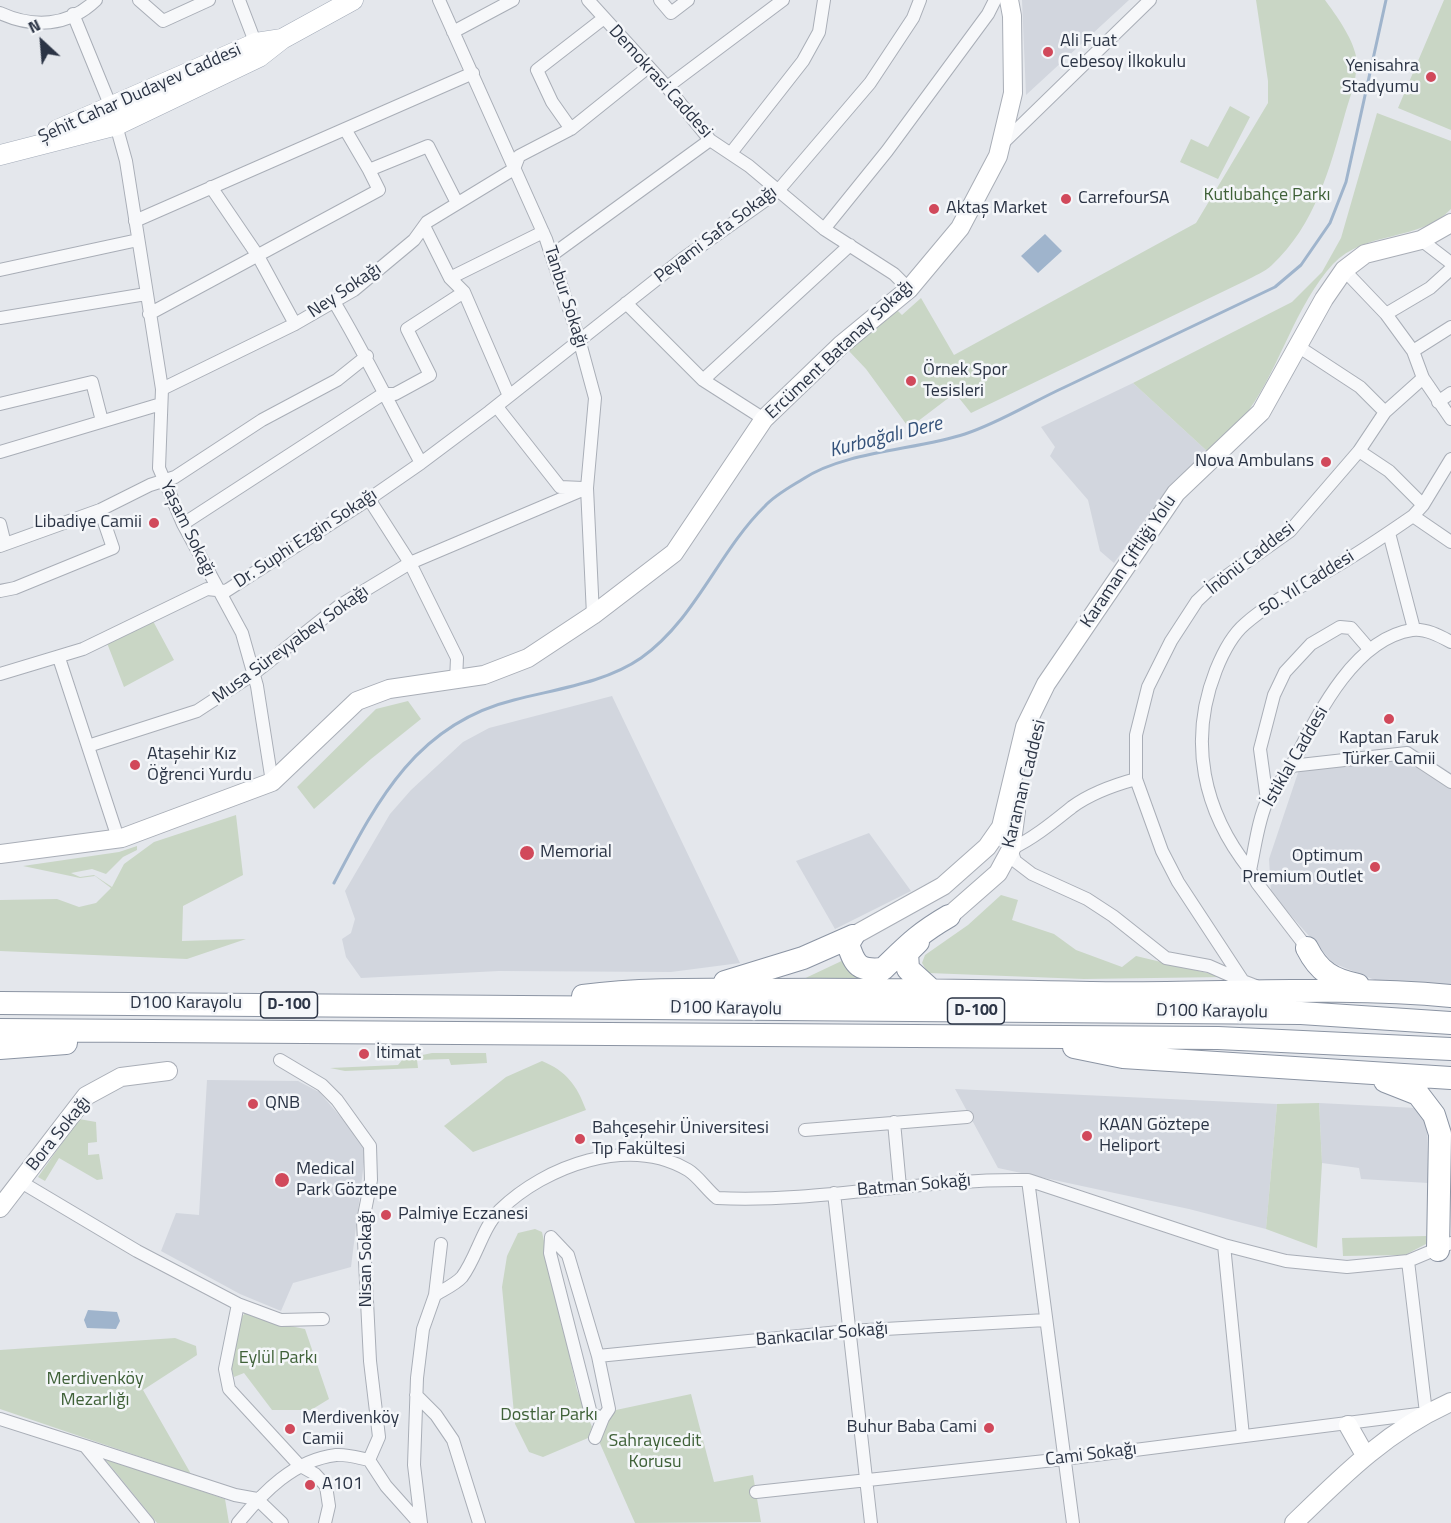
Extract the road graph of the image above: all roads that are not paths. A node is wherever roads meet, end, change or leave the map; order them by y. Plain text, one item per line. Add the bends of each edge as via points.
1 (96, 0) edge
2 (139, 0) edge
3 (209, 0) edge
4 (239, 0) edge
5 (353, 0) edge
6 (439, 0) edge
7 (513, 0) edge
8 (660, 0) edge
9 (688, 0) edge
10 (783, 0) edge
11 (824, 0) edge
12 (920, 0) edge
13 (995, 0) edge
14 (1009, 0) edge
15 (1150, 0) edge
16 (592, 1) edge
17 (0, 13) edge
18 (74, 14) junction
19 (604, 18) junction
20 (453, 33) junction
21 (257, 50) junction
22 (647, 68) junction
23 (473, 73) junction
24 (667, 87) junction
25 (114, 116) junction
26 (345, 129) junction
27 (571, 129) junction
28 (710, 140) junction
29 (1001, 145) junction
30 (730, 153) junction
31 (0, 154) edge
32 (514, 169) junction
33 (369, 170) junction
34 (211, 187) junction
35 (777, 192) junction
36 (457, 203) junction
37 (135, 221) junction
38 (1451, 223) edge
39 (424, 226) junction
40 (824, 229) junction
41 (543, 232) junction
42 (138, 240) junction
43 (1421, 240) junction
44 (850, 244) junction
45 (552, 255) junction
46 (258, 256) junction
47 (1451, 263) edge
48 (1451, 269) edge
49 (0, 270) edge
50 (1344, 270) junction
51 (450, 278) junction
52 (909, 289) junction
53 (464, 292) junction
54 (146, 294) junction
55 (333, 300) junction
56 (626, 303) junction
57 (149, 314) junction
58 (1386, 314) junction
59 (0, 318) edge
60 (295, 324) junction
61 (1451, 327) edge
62 (579, 339) junction
63 (1299, 347) junction
64 (1413, 351) junction
65 (367, 356) junction
66 (1423, 378) junction
67 (703, 380) junction
68 (162, 389) junction
69 (1451, 393) edge
70 (383, 394) junction
71 (509, 396) junction
72 (1438, 402) junction
73 (0, 404) edge
74 (160, 404) junction
75 (497, 406) junction
76 (1261, 412) junction
77 (1385, 412) junction
78 (764, 419) junction
79 (1451, 419) edge
80 (102, 422) junction
81 (1359, 451) junction
82 (0, 452) edge
83 (1451, 459) edge
84 (421, 463) junction
85 (163, 480) junction
86 (587, 488) junction
87 (369, 499) junction
88 (1423, 505) junction
89 (100, 510) junction
90 (1413, 516) junction
91 (0, 524) edge
92 (183, 524) junction
93 (1389, 533) junction
94 (1451, 542) edge
95 (3, 545) edge
96 (410, 563) junction
97 (216, 589) junction
98 (0, 591) edge
99 (593, 615) junction
100 (1414, 629) junction
101 (1451, 642) edge
102 (1370, 650) junction
103 (58, 658) junction
104 (0, 674) edge
105 (252, 675) junction
106 (456, 681) junction
107 (88, 746) junction
108 (1291, 766) junction
109 (1136, 779) junction
110 (272, 782) junction
111 (1451, 782) edge
112 (1267, 800) junction
113 (118, 838) junction
114 (1011, 849) junction
115 (0, 854) edge
116 (1250, 870) junction
117 (949, 916) junction
118 (853, 936) junction
119 (1307, 948) junction
120 (1243, 981) junction
121 (1339, 981) junction
122 (930, 989) junction
123 (698, 990) junction
124 (0, 991) edge
125 (1268, 991) junction
126 (1292, 991) junction
127 (1315, 991) junction
128 (1405, 994) junction
129 (1451, 996) edge
130 (0, 997) edge
131 (0, 1003) edge
132 (76, 1003) junction
133 (501, 1006) junction
134 (1451, 1023) edge
135 (0, 1030) edge
136 (139, 1032) junction
137 (1017, 1036) junction
138 (0, 1047) edge
139 (1451, 1049) edge
140 (280, 1060) dead end
141 (168, 1071) dead end
142 (1358, 1072) junction
143 (1451, 1078) edge
144 (1451, 1086) edge
145 (967, 1117) dead end
146 (894, 1122) junction
147 (804, 1130) dead end
148 (1443, 1144) junction
149 (1028, 1180) junction
150 (21, 1182) junction
151 (900, 1187) junction
152 (834, 1193) junction
153 (0, 1208) edge
154 (0, 1216) edge
155 (441, 1244) dead end
156 (1224, 1245) junction
157 (1444, 1246) edge
158 (1408, 1261) junction
159 (435, 1295) junction
160 (238, 1304) junction
161 (323, 1319) dead end
162 (1046, 1320) junction
163 (849, 1331) junction
164 (598, 1359) junction
165 (579, 1366) junction
166 (416, 1395) junction
167 (1451, 1402) edge
168 (1426, 1413) junction
169 (603, 1418) junction
170 (0, 1419) edge
171 (1348, 1425) junction
172 (1386, 1428) junction
173 (1243, 1436) junction
174 (595, 1438) dead end
175 (85, 1446) junction
176 (1365, 1455) junction
177 (1064, 1459) junction
178 (369, 1460) junction
179 (299, 1465) junction
180 (867, 1479) junction
181 (756, 1492) dead end
182 (257, 1499) junction
183 (148, 1523) edge
184 (238, 1523) edge
185 (282, 1523) edge
186 (325, 1523) edge
187 (420, 1523) edge
188 (479, 1523) edge
189 (871, 1523) edge
190 (1073, 1523) edge
191 (1294, 1523) edge

1 - 18 street
2 - 3 street via 163,21
4 - 21 street
5 - 21 main road, Şehit Cahar Dudayev Caddesi
6 - 20 street, Tanbur Sokağı
7 - 20 street
8 - 9 street via 670,13
10 - 24 street
11 - 30 street via 819,32 803,61
12 - 35 street, Peyami Safa Sokağı via 913,18 870,83
13 - 40 street via 887,151
14 - 29 main road, Ercüment Batanay Sokağı via 1013,93
15 - 29 street
16 - 19 street, Demokrasi Caddesi
17 - 18 street via 29,24 48,24
18 - 25 street, Yaşam Sokağı
19 - 22 street, Demokrasi Caddesi
19 - 27 street via 537,70
20 - 23 street, Tanbur Sokağı
21 - 25 main road, Şehit Cahar Dudayev Caddesi
22 - 24 street, Demokrasi Caddesi
22 - 27 street, Ney Sokağı
23 - 26 street
23 - 32 street, Tanbur Sokağı
24 - 28 street, Demokrasi Caddesi
25 - 31 main road, Şehit Cahar Dudayev Caddesi
25 - 37 street, Yaşam Sokağı
26 - 33 street
26 - 34 street
27 - 32 street, Ney Sokağı via 519,156
28 - 30 street, Demokrasi Caddesi
28 - 45 street
29 - 52 main road, Ercüment Batanay Sokağı via 960,228
30 - 35 street, Demokrasi Caddesi
32 - 36 street, Ney Sokağı
32 - 41 street, Tanbur Sokağı
33 - 36 street via 428,146
33 - 46 street via 379,190
34 - 37 street
34 - 46 street
35 - 40 street, Demokrasi Caddesi
35 - 56 street, Peyami Safa Sokağı
36 - 39 street, Ney Sokağı
37 - 42 street, Yaşam Sokağı
38 - 43 main road, Karaman Çiftliği Yolu
39 - 51 street
39 - 55 street, Ney Sokağı via 414,240 354,290
40 - 44 street, Demokrasi Caddesi
41 - 45 street, Tanbur Sokağı
41 - 51 street
42 - 49 street
42 - 54 street, Yaşam Sokağı
43 - 47 street
43 - 50 main road, Karaman Çiftliği Yolu via 1365,254
44 - 52 street, Demokrasi Caddesi
44 - 67 street
45 - 62 street, Tanbur Sokağı
46 - 57 street
46 - 60 street
48 - 58 street via 1430,288
50 - 58 street
50 - 63 main road, Karaman Çiftliği Yolu
51 - 53 street
52 - 78 main road, Ercüment Batanay Sokağı via 841,345
53 - 70 street via 407,329 430,375 395,394
53 - 71 street
54 - 57 street, Yaşam Sokağı
54 - 59 street
55 - 60 street, Ney Sokağı
55 - 65 street
56 - 62 street, Peyami Safa Sokağı
56 - 67 street
57 - 68 street, Yaşam Sokağı
58 - 64 street
60 - 68 street, Ney Sokağı
61 - 64 street
62 - 71 street, Dr. Suphi Ezgin Sokağı
62 - 86 street, Tanbur Sokağı via 595,398
63 - 76 main road, Karaman Çiftliği Yolu
63 - 77 street via 1360,387
64 - 66 street
65 - 70 street
65 - 85 street via 337,380 262,420 175,477
66 - 72 street
66 - 77 street, İnönü Caddesi
67 - 78 street
68 - 74 street, Yaşam Sokağı
69 - 72 street
70 - 84 street
70 - 92 street
71 - 75 street, Dr. Suphi Ezgin Sokağı
72 - 79 street
73 - 80 street via 92,382
74 - 80 street
74 - 85 street, Yaşam Sokağı via 159,468
75 - 84 street, Dr. Suphi Ezgin Sokağı
75 - 86 street via 560,487
76 - 114 main road, Karaman Caddesi via 1243,445 1175,508 1058,682 1035,728
76 - 118 main road, Karaman Çiftliği Yolu via 1176,493 1046,684 1025,727 1001,827 987,847 943,886
77 - 81 street, İnönü Caddesi
78 - 99 main road, Ercüment Batanay Sokağı via 674,553
80 - 82 street
81 - 88 street via 1389,471
81 - 109 street, İnönü Caddesi via 1290,531 1197,601 1171,640 1148,687 1136,735
83 - 88 street, 50. Yıl Caddesi
84 - 87 street, Dr. Suphi Ezgin Sokağı
85 - 89 street
85 - 92 street, Yaşam Sokağı
86 - 96 street, Musa Süreyyabey Sokağı
86 - 99 street, Tanbur Sokağı
87 - 96 street
87 - 97 street, Dr. Suphi Ezgin Sokağı via 235,586 226,591
88 - 90 street, 50. Yıl Caddesi
89 - 95 street
89 - 98 street via 113,548
90 - 93 street, 50. Yıl Caddesi
90 - 94 street
91 - 95 street
92 - 97 street, Yaşam Sokağı
93 - 100 street
93 - 116 street, 50. Yıl Caddesi via 1267,606 1242,626 1222,656 1208,691 1201,750 1221,828
96 - 105 street, Musa Süreyyabey Sokağı via 339,606
96 - 106 street via 457,658
97 - 103 street, Dr. Suphi Ezgin Sokağı via 207,589
97 - 105 street, Yaşam Sokağı via 242,633
99 - 106 main road, Ercüment Batanay Sokağı via 528,658
100 - 101 street
100 - 102 street, İstiklal Caddesi
102 - 108 street, İstiklal Caddesi via 1346,674
102 - 112 street via 1351,628 1340,627 1311,644 1285,672 1274,695 1260,749
103 - 104 street, Dr. Suphi Ezgin Sokağı
103 - 107 street
105 - 107 street, Musa Süreyyabey Sokağı via 197,711
105 - 110 street, Yaşam Sokağı
106 - 110 main road, Ercüment Batanay Sokağı via 389,689 357,701
107 - 113 street
108 - 111 street via 1407,753
108 - 112 street, İstiklal Caddesi
109 - 114 street via 1090,797
109 - 120 street, İnönü Caddesi via 1162,851 1178,882
110 - 113 main road, Ercüment Batanay Sokağı
112 - 116 street, İstiklal Caddesi
113 - 115 main road, Ercüment Batanay Sokağı
114 - 117 main road, Karaman Caddesi via 998,873
114 - 120 street via 1015,861 1032,874 1087,899 1166,958 1209,966
116 - 119 street
117 - 118 highway via 904,946 883,969 859,966 848,944
117 - 122 highway via 907,953 908,969
118 - 123 highway via 787,963
119 - 121 highway via 1322,972
119 - 126 highway via 1308,973 1304,984
120 - 125 street
121 - 127 highway via 1336,986
121 - 128 highway
122 - 123 highway
122 - 125 highway via 1095,993
123 - 133 highway via 610,992
124 - 132 highway
125 - 126 highway
126 - 127 highway
127 - 128 highway
128 - 129 highway
130 - 132 highway
131 - 132 highway, D100 Karayolu / D-100
132 - 133 highway, D100 Karayolu / D-100
133 - 134 highway, D100 Karayolu / D-100 via 1301,1013
135 - 136 highway, D100 Karayolu / D-100
136 - 137 highway, D100 Karayolu / D-100
136 - 138 highway via 45,1046
137 - 139 highway, D100 Karayolu / D-100 via 1218,1038
137 - 142 highway via 1123,1057
140 - 178 street, Nisan Sokağı via 322,1085 370,1146 371,1180 363,1221 370,1362 379,1437
141 - 150 main road, Bora Sokağı via 122,1077 86,1096
142 - 143 highway
142 - 148 highway via 1418,1094 1434,1115
144 - 148 highway via 1443,1093 1440,1105
145 - 146 street
146 - 147 street
146 - 151 street
148 - 157 highway
149 - 151 street, Batman Sokağı
149 - 156 street, Batman Sokağı
149 - 162 street
150 - 153 main road, Bora Sokağı
150 - 154 main road, Bora Sokağı
150 - 160 street via 137,1251
151 - 152 street, Batman Sokağı
152 - 159 street, Batman Sokağı via 717,1198 690,1171 669,1161 638,1156 603,1157 569,1164 532,1184 499,1211 461,1278
152 - 163 street
155 - 159 street
156 - 158 street, Batman Sokağı via 1286,1261 1347,1267
156 - 173 street
157 - 158 street, Batman Sokağı
158 - 168 street
159 - 166 street via 423,1329
160 - 161 street via 281,1320
160 - 179 street via 225,1369 229,1389
162 - 163 street, Bankacılar Sokağı
162 - 177 street
163 - 164 street, Bankacılar Sokağı
163 - 180 street
164 - 165 street, Bankacılar Sokağı
164 - 165 street via 568,1255 551,1237 550,1253
164 - 169 street via 609,1408
165 - 169 street via 591,1414
166 - 187 street via 414,1465
166 - 188 street via 453,1440
167 - 168 main road
168 - 172 main road
169 - 174 street
170 - 175 street
171 - 172 street, Cami Sokağı
171 - 173 street, Cami Sokağı
171 - 176 main road
172 - 176 main road
173 - 177 street, Cami Sokağı
175 - 182 street
175 - 183 street
176 - 191 main road
177 - 180 street, Cami Sokağı
177 - 190 street
178 - 179 street via 337,1455
178 - 187 street via 386,1486
179 - 182 street
179 - 186 street via 315,1473 326,1486 329,1506
180 - 181 street, Cami Sokağı
180 - 189 street
182 - 184 street
182 - 185 street

